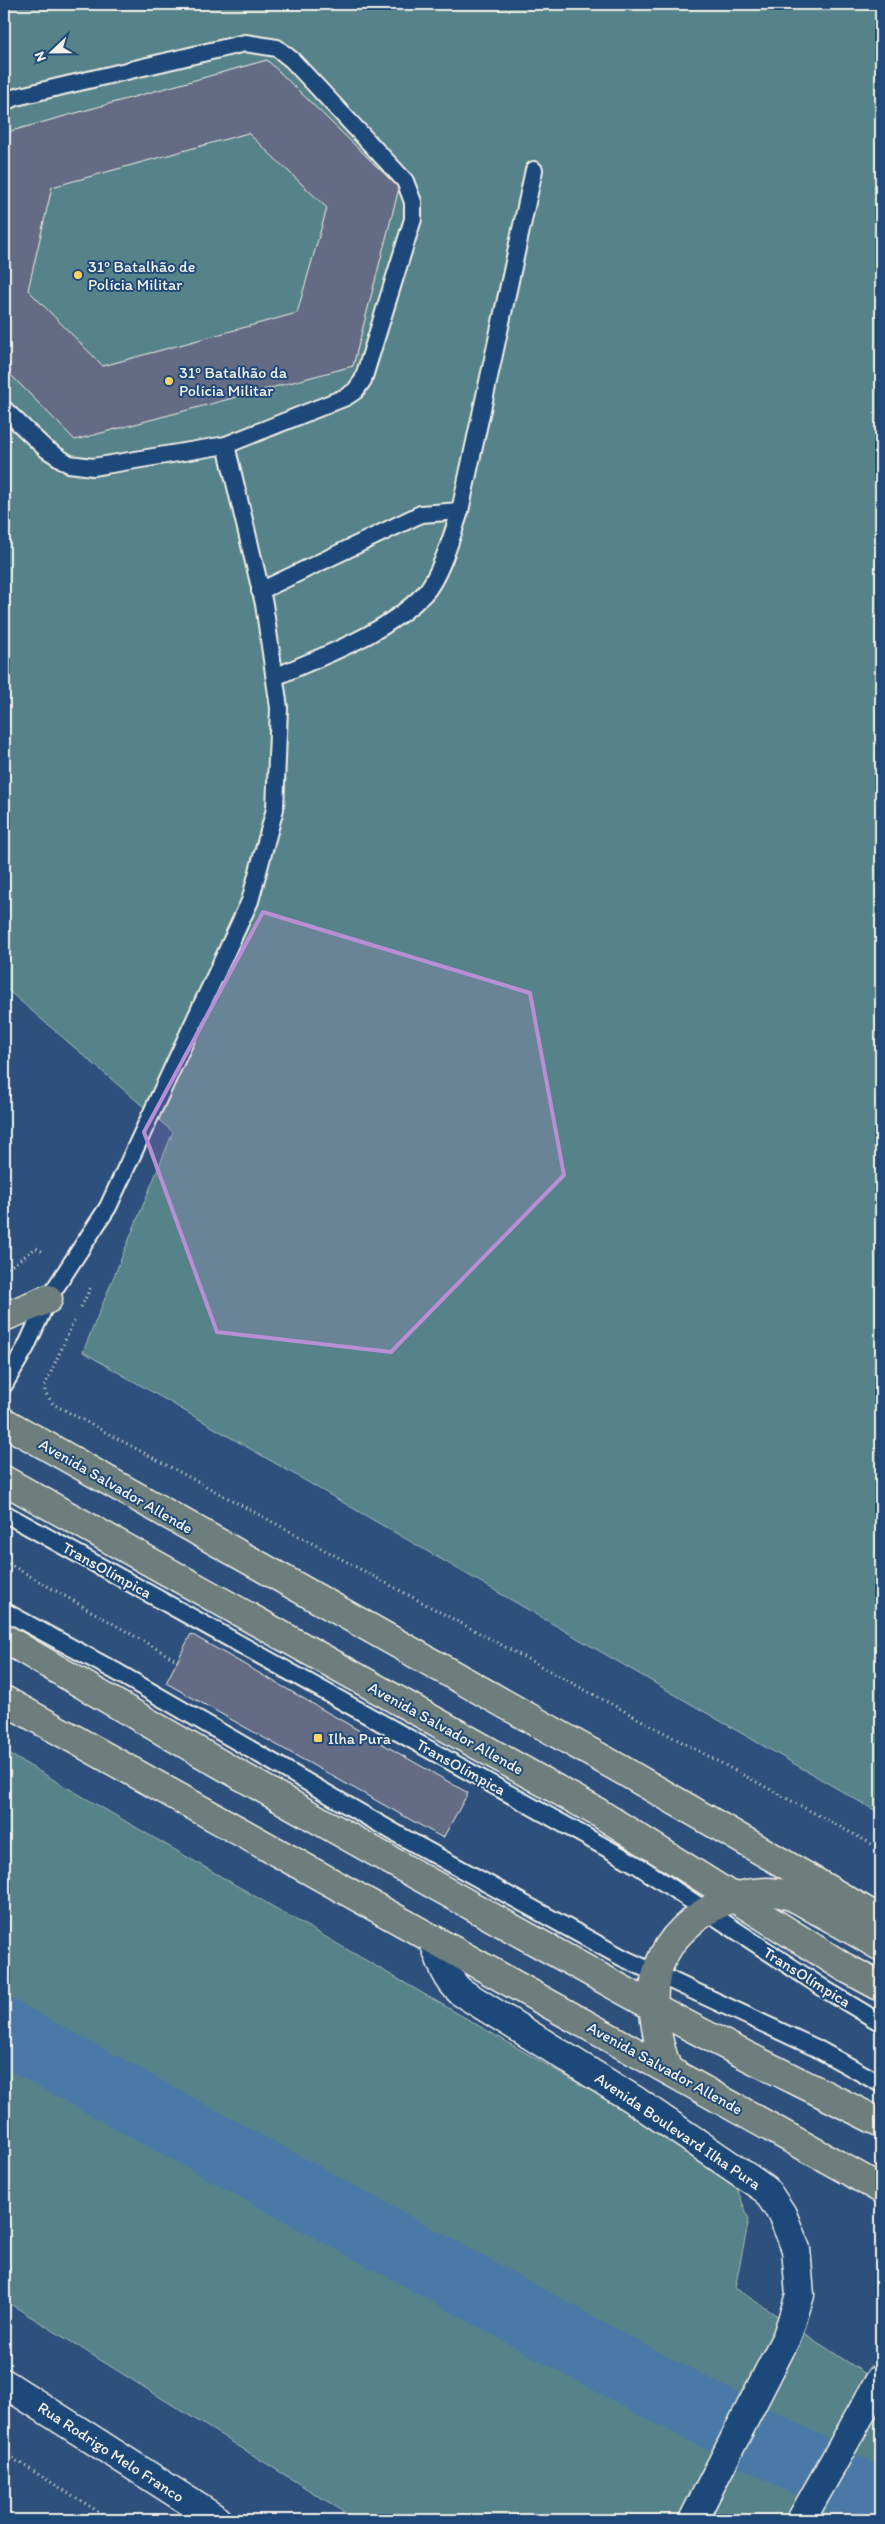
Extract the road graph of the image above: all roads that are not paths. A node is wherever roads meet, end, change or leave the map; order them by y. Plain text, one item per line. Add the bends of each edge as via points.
1 (4, 102) edge
2 (534, 170) dead end
3 (4, 410) edge
4 (226, 445) junction
5 (460, 511) junction
6 (260, 591) junction
7 (275, 677) junction
8 (48, 1299) junction
9 (4, 1317) edge
10 (4, 1329) edge
11 (4, 1385) edge
12 (4, 1422) edge
13 (4, 1480) edge
14 (4, 1513) edge
15 (4, 1611) edge
16 (4, 1638) edge
17 (4, 1700) edge
18 (732, 1897) junction
19 (706, 1911) junction
20 (881, 1920) edge
21 (433, 1939) junction
22 (881, 1947) edge
23 (656, 1973) junction
24 (881, 1987) edge
25 (652, 2006) junction
26 (881, 2023) edge
27 (667, 2068) junction
28 (881, 2084) edge
29 (881, 2123) edge
30 (881, 2189) edge
31 (881, 2378) edge
32 (4, 2383) edge
33 (218, 2520) edge
34 (693, 2520) edge
35 (801, 2520) edge

1 - 4 lane via 245,43 264,45 277,48 292,60 406,181 413,202 413,219 363,380 346,398
2 - 5 lane
3 - 4 lane via 46,449 69,464 93,467
4 - 6 lane
5 - 6 lane via 421,514
5 - 7 lane via 447,552 425,593 384,627
6 - 7 lane
7 - 8 lane via 280,708 275,809 250,902 108,1208
8 - 9 main road
8 - 10 lane
8 - 11 lane
12 - 20 main road, Avenida Salvador Allende via 622,1770
13 - 18 main road, Avenida Salvador Allende via 599,1813
14 - 19 lane, TransOlímpica via 637,1865
15 - 23 lane via 398,1834
16 - 25 main road via 140,1720
17 - 21 main road, Avenida Salvador Allende
18 - 19 main road
18 - 22 main road via 755,1893 789,1895
18 - 24 main road, Avenida Salvador Allende
19 - 23 main road via 677,1934
19 - 26 lane, TransOlímpica
21 - 27 main road, Avenida Salvador Allende
21 - 34 street, Avenida Boulevard Ilha Pura via 447,1975 461,1992 636,2101 766,2190 782,2214 796,2249 800,2295 793,2320 788,2336
23 - 25 main road
23 - 28 lane via 816,2048
25 - 27 main road via 656,2038
25 - 29 main road
27 - 30 main road, Avenida Salvador Allende
31 - 35 street
32 - 33 street, Rua Rodrigo Melo Franco

